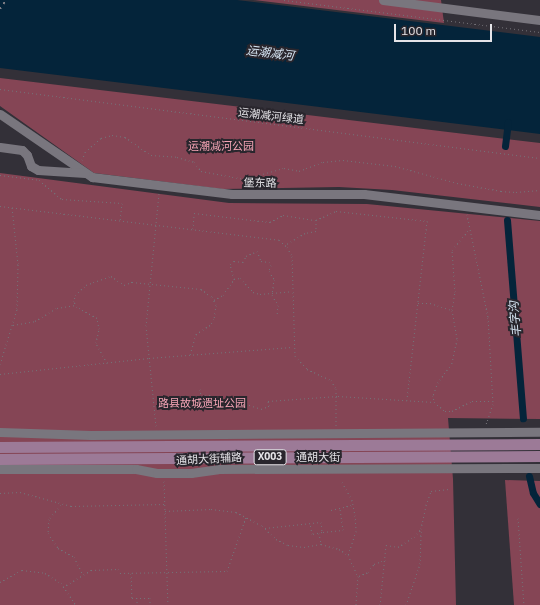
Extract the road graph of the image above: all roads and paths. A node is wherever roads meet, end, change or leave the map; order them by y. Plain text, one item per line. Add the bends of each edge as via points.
1 (284, 0) edge
2 (383, 0) edge
3 (540, 20) edge
4 (540, 32) edge
5 (0, 89) edge
6 (0, 114) edge
7 (0, 147) edge
8 (540, 158) edge
9 (83, 171) junction
10 (0, 175) edge
11 (160, 186) junction
12 (540, 190) edge
13 (0, 206) edge
14 (12, 207) junction
15 (466, 208) junction
16 (540, 215) edge
17 (316, 220) junction
18 (120, 221) junction
19 (156, 226) junction
20 (193, 229) junction
21 (470, 229) junction
22 (285, 245) junction
23 (234, 279) junction
24 (148, 284) junction
25 (292, 291) junction
26 (272, 295) junction
27 (213, 300) junction
28 (418, 302) junction
29 (76, 305) junction
30 (452, 310) junction
31 (277, 316) dead end
32 (13, 325) junction
33 (293, 347) junction
34 (190, 355) junction
35 (149, 358) junction
36 (0, 364) edge
37 (107, 364) junction
38 (0, 374) edge
39 (200, 389) dead end
40 (338, 396) junction
41 (407, 400) junction
42 (434, 402) junction
43 (493, 402) junction
44 (485, 427) dead end
45 (156, 428) dead end
46 (0, 432) edge
47 (540, 432) edge
48 (336, 433) junction
49 (540, 444) edge
50 (0, 447) edge
51 (540, 456) edge
52 (0, 460) edge
53 (540, 468) edge
54 (0, 469) edge
55 (164, 476) dead end
56 (342, 482) dead end
57 (449, 490) dead end
58 (0, 493) edge
59 (165, 504) junction
60 (61, 505) junction
61 (353, 505) junction
62 (340, 509) junction
63 (331, 510) dead end
64 (165, 511) junction
65 (247, 517) junction
66 (518, 518) dead end
67 (310, 523) junction
68 (265, 528) junction
69 (421, 528) junction
70 (322, 532) junction
71 (319, 533) junction
72 (321, 544) junction
73 (348, 555) junction
74 (385, 560) junction
75 (167, 572) junction
76 (83, 573) junction
77 (131, 573) junction
78 (358, 576) junction
79 (0, 582) edge
80 (63, 587) junction
81 (137, 598) junction
82 (76, 605) edge
83 (137, 605) edge
84 (150, 605) edge
85 (168, 605) edge
86 (356, 605) edge
87 (380, 605) edge
88 (406, 605) edge
89 (524, 605) edge

1 - 4 path
2 - 3 street
5 - 8 path, 运潮减河绿道
6 - 9 street, 堡东路
7 - 9 street via 22,150 27,154 31,166 38,170
9 - 11 street, 堡东路 via 92,177
9 - 12 path via 85,152 101,138 112,135 125,137 151,155 177,157 194,162 201,171 244,179 284,168 299,170 323,162 342,160 395,166 458,183 501,191
10 - 18 path via 39,180 62,199 122,203
11 - 15 street, 堡东路 via 232,194 364,194
11 - 19 path
13 - 14 path
14 - 18 path
14 - 32 path via 18,283 17,309
15 - 16 street, 堡东路
15 - 21 path
17 - 20 path via 283,215 270,222 194,213
17 - 22 path via 316,231 305,233
17 - 28 path via 336,211 427,221
18 - 19 path
19 - 20 path
19 - 24 path
20 - 22 path via 269,237
21 - 30 path via 452,250 455,292
21 - 43 path via 488,316
22 - 25 path via 292,256
23 - 26 path via 245,281 253,292
23 - 26 path via 230,264 234,261 243,262 246,256 257,251 261,260 271,265 268,268 274,279
23 - 27 path via 223,295
24 - 27 path via 201,289
24 - 29 path via 132,282 124,285 112,276 79,290 75,295
24 - 35 path via 146,326
25 - 26 path
25 - 33 path
26 - 31 path via 278,305
27 - 34 path via 216,305 214,319 210,325 196,334
28 - 30 path
28 - 41 path
29 - 32 path via 57,308 35,321
29 - 37 path via 97,318 99,329 96,343
30 - 42 path via 457,339 456,352 438,382 433,395
32 - 36 path
33 - 34 path
33 - 40 path via 300,363 331,380
34 - 35 path
35 - 37 path
35 - 45 path
37 - 38 path
39 - 40 path via 201,396 210,395 212,408 238,401 261,409 269,406 268,401
40 - 41 path
40 - 48 path
41 - 42 path
42 - 43 path via 445,411 452,411 472,401 483,399
43 - 44 path
46 - 48 street via 91,435
47 - 48 street
49 - 50 main road, 通胡大街 / X003
51 - 52 main road, 通胡大街 / X003
53 - 54 street, 通胡大街辅路 via 218,469 191,473 157,473 136,469
55 - 59 path
56 - 61 path
57 - 69 path via 431,492
58 - 60 path via 20,492
59 - 60 path
59 - 64 path
60 - 76 path via 49,519 48,533 58,548 74,557
61 - 62 path
61 - 73 path via 356,531
62 - 63 path
62 - 70 path via 343,530
64 - 65 path via 222,510
64 - 75 path
65 - 68 path
65 - 75 path via 227,571
66 - 89 path
67 - 68 path
67 - 70 path via 321,522
67 - 71 path via 312,534
68 - 72 path via 276,539 288,545 304,547
69 - 74 path via 414,537 398,547 386,545
69 - 88 path via 420,564
70 - 71 path
71 - 72 path
72 - 73 path via 339,549
73 - 78 path
74 - 78 path via 374,564 364,575
74 - 87 path
75 - 77 path
75 - 85 path
76 - 77 path via 91,570 118,570 120,573
76 - 80 path
77 - 81 path via 132,598
78 - 86 path
79 - 80 path via 22,570 32,570 54,576
80 - 82 path
81 - 83 path
81 - 84 path via 150,598

